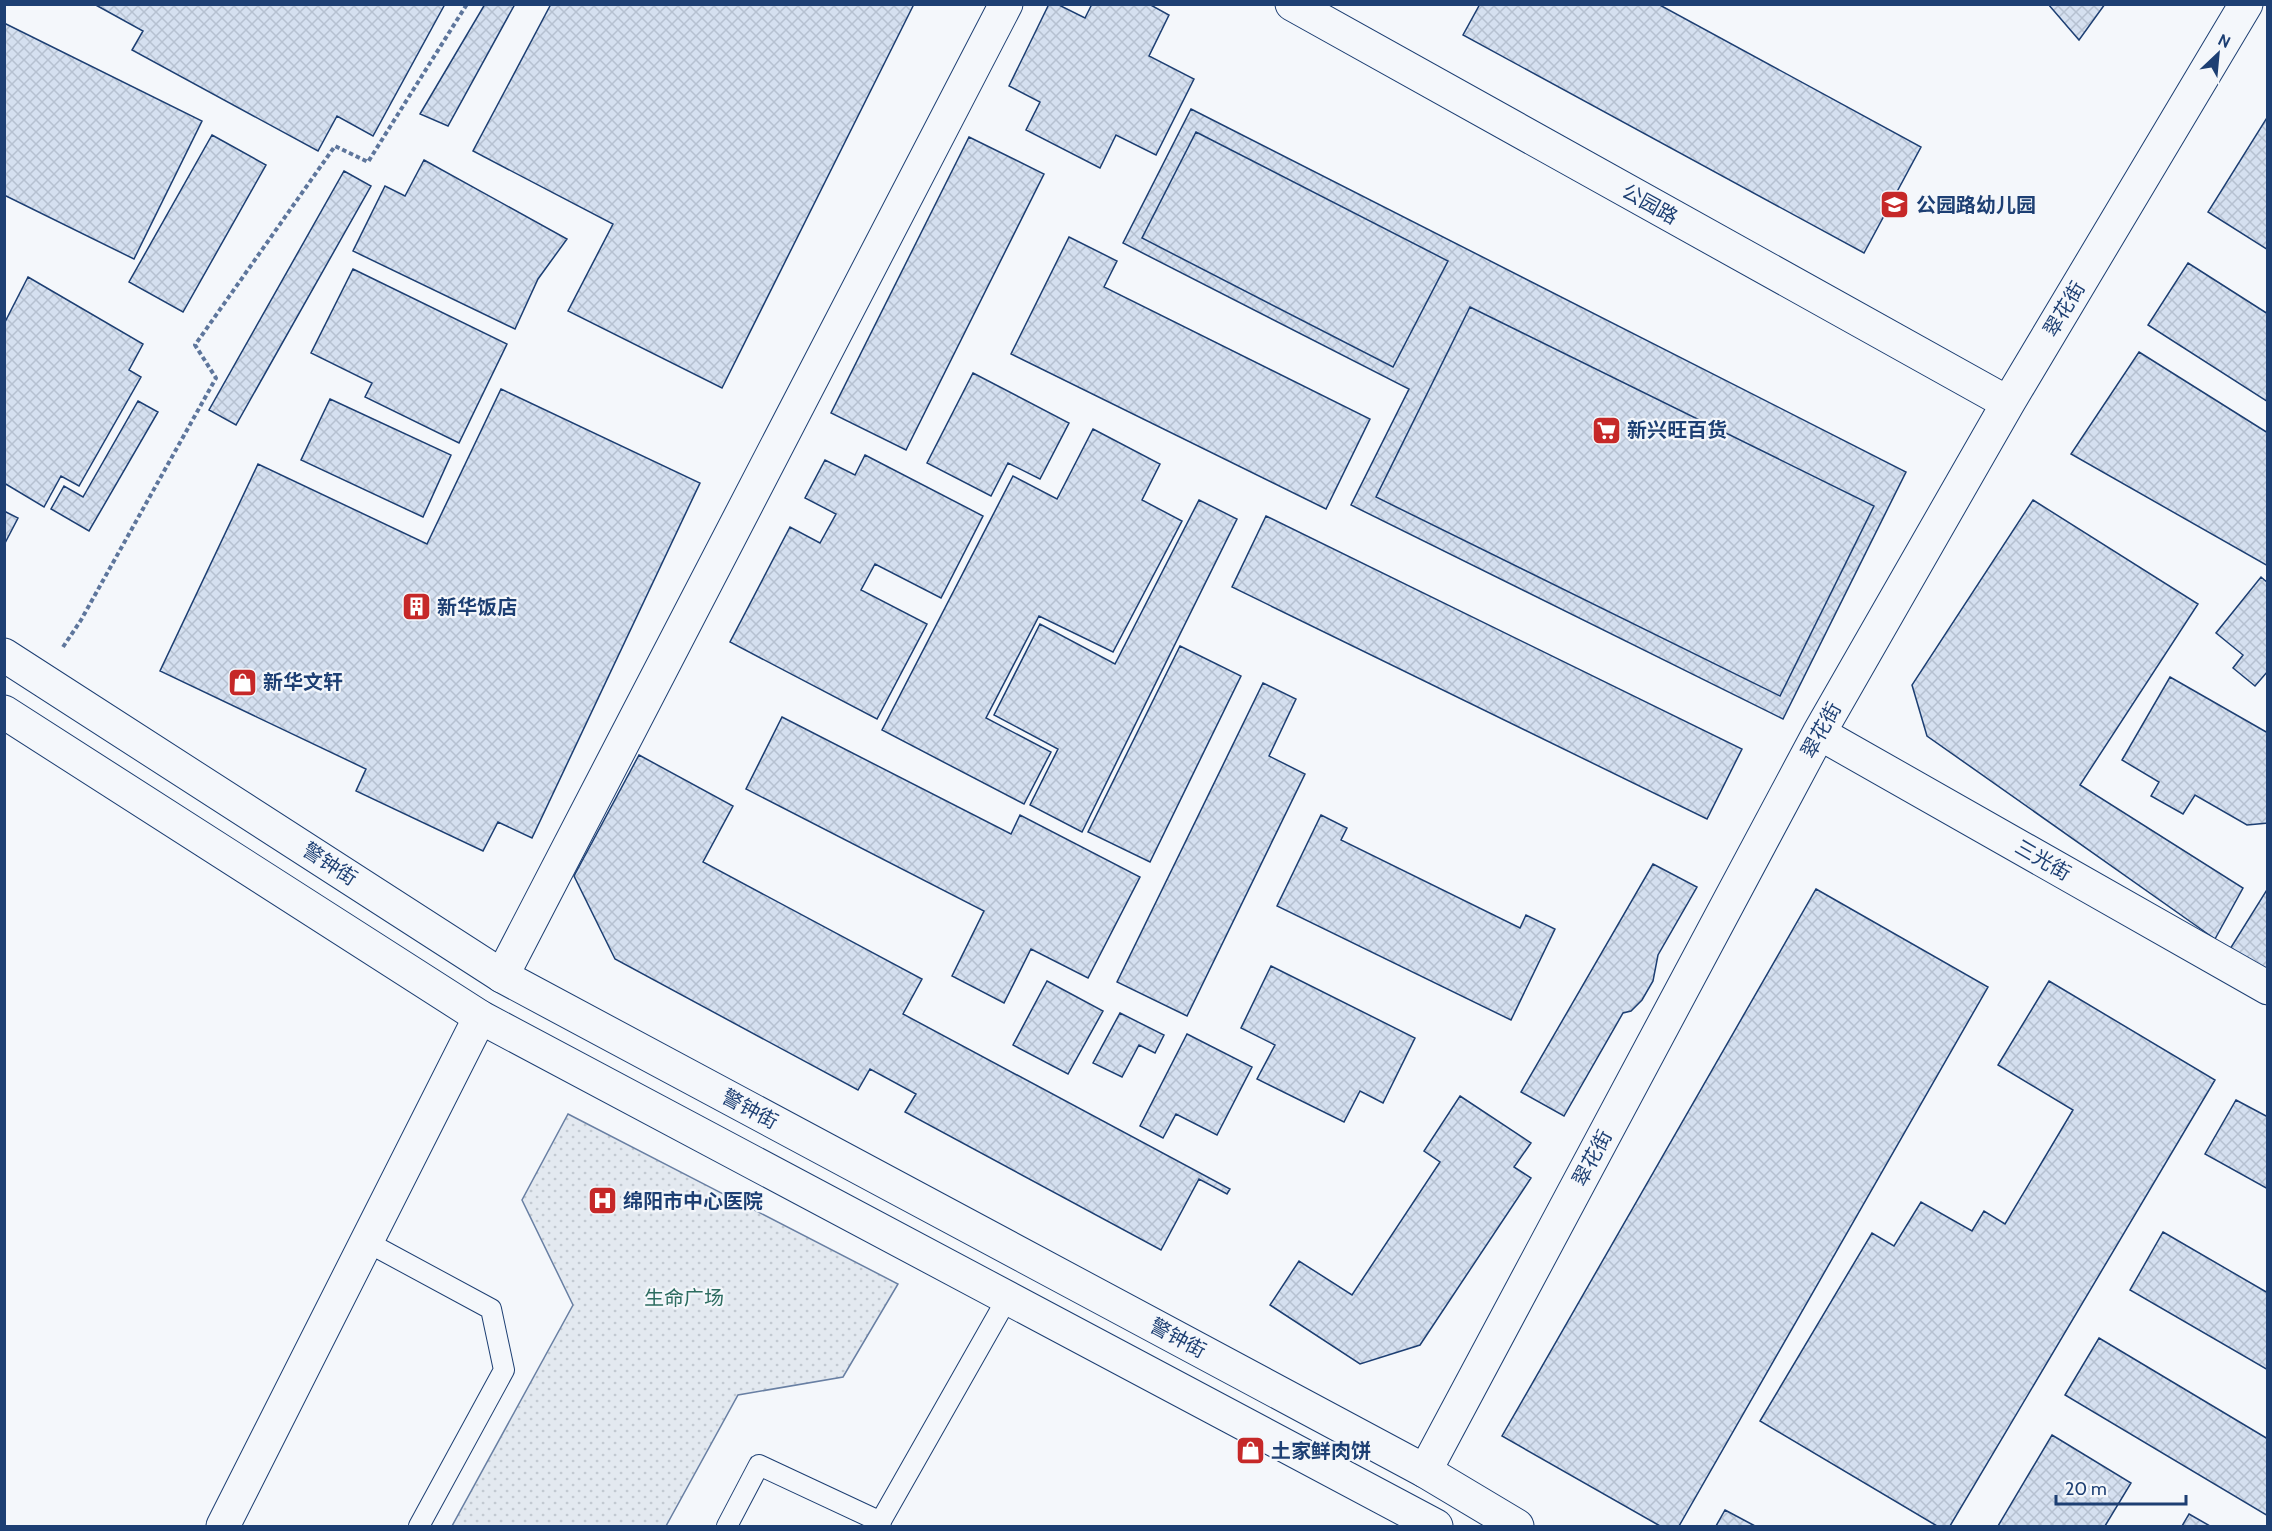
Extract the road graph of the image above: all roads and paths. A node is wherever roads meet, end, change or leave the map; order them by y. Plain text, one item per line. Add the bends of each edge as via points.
1 (467, 4) edge
2 (1006, 4) edge
3 (2246, 4) edge
4 (1313, 10) edge
5 (2008, 403) junction
6 (4, 655) edge
7 (42, 678) junction
8 (4, 712) edge
9 (1819, 733) junction
10 (502, 976) junction
11 (2268, 988) edge
12 (480, 1017) junction
13 (367, 1242) junction
14 (1008, 1297) junction
15 (1425, 1471) junction
16 (879, 1524) edge
17 (228, 1525) edge
18 (419, 1527) edge
19 (726, 1527) edge
20 (1436, 1527) edge
21 (1517, 1527) edge

1 - 7 path via 368,162 335,146 195,345 216,378 81,620
2 - 10 street
3 - 5 street, 翠花街
4 - 5 street, 公园路
5 - 9 street, 翠花街
6 - 7 street, 警钟街
7 - 10 street, 警钟街
8 - 12 street
9 - 11 street, 三光街
9 - 15 street, 翠花街
10 - 15 street, 警钟街
12 - 13 street
12 - 14 street
13 - 17 street
13 - 18 lane via 491,1309 504,1370
14 - 16 lane
14 - 20 street
15 - 21 street, 警钟街
16 - 19 lane via 759,1465

